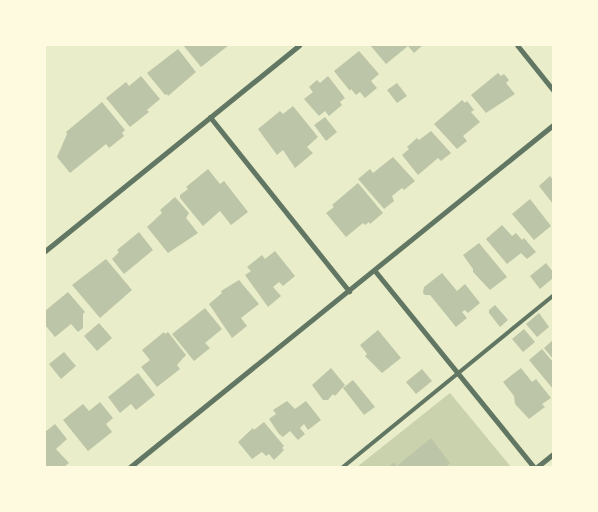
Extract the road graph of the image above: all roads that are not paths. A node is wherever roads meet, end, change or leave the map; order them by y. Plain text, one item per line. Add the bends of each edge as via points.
1 (299, 45) edge
2 (516, 45) edge
3 (553, 90) edge
4 (210, 118) junction
5 (553, 125) edge
6 (45, 251) edge
7 (375, 271) junction
8 (348, 291) junction
9 (553, 296) edge
10 (457, 373) junction
11 (553, 454) edge
12 (130, 467) edge
13 (343, 467) edge
14 (535, 467) edge

1 - 4 street
2 - 3 street
4 - 6 street
4 - 8 street
5 - 7 street
7 - 8 street
7 - 10 street
8 - 12 street
9 - 10 lane
10 - 13 lane
10 - 14 street
11 - 14 street

